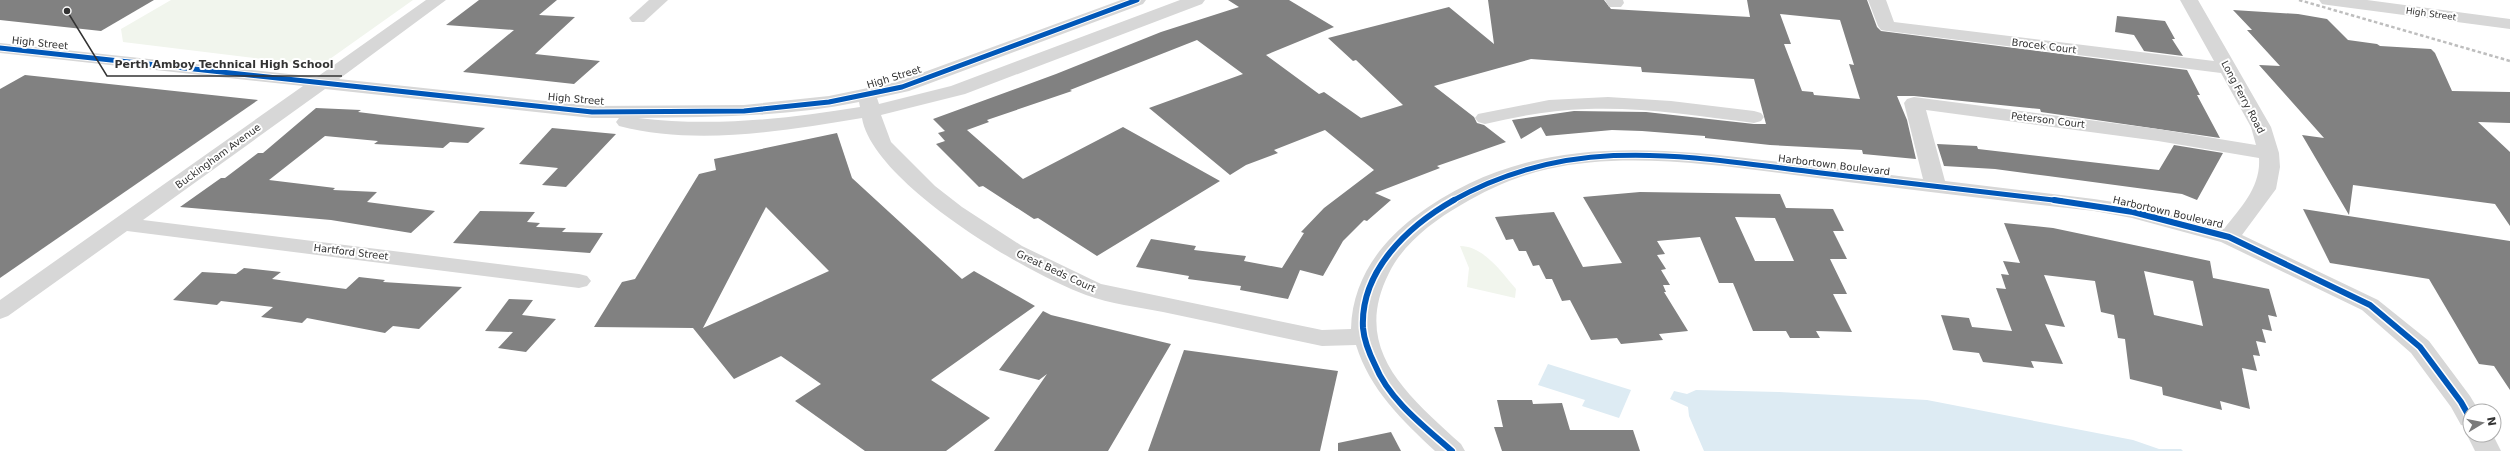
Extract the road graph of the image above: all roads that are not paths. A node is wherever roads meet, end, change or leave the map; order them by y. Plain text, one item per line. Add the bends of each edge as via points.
1 (437, 0) edge
2 (659, 0) edge
3 (1137, 0) edge
4 (1196, 0) edge
5 (1877, 0) edge
6 (2189, 0) edge
7 (2328, 0) edge
8 (2414, 0) edge
9 (2510, 14) edge
10 (638, 18) dead end
11 (2510, 24) edge
12 (0, 48) edge
13 (2228, 68) junction
14 (322, 82) junction
15 (869, 104) junction
16 (1754, 117) dead end
17 (1485, 118) dead end
18 (2268, 153) junction
19 (1936, 187) junction
20 (123, 224) junction
21 (2229, 237) junction
22 (578, 281) dead end
23 (0, 312) edge
24 (1364, 337) junction
25 (2462, 404) edge
26 (1452, 451) edge

1 - 14 street, Buckingham Avenue
2 - 10 street
3 - 15 street, High Street via 915,82
4 - 15 street, High Street via 958,90 918,102
5 - 13 street, Brocek Court via 1887,26
6 - 13 street, Long Ferry Road
7 - 11 street, High Street
8 - 9 street, High Street
12 - 14 street, High Street
13 - 18 street, Long Ferry Road via 2261,127
14 - 15 street, High Street via 592,112 635,124 694,129 778,125
14 - 20 street, Buckingham Avenue
15 - 24 street, Great Beds Court via 873,126 882,146 927,191 959,216 1014,251 1094,290 1322,338
16 - 17 street via 1663,107 1588,103 1526,109
18 - 19 street, Peterson Court via 2158,135 1914,103
18 - 21 street, Long Ferry Road via 2270,167 2265,189
19 - 21 street, Harbortown Boulevard via 2094,205 2133,212
19 - 24 street, Harbortown Boulevard via 1659,155 1602,155 1525,168 1483,183 1453,200 1412,231 1385,257 1373,275 1364,300
20 - 22 street, Hartford Street
20 - 23 street, Buckingham Avenue
21 - 25 street, Harbortown Boulevard via 2370,305 2420,347
24 - 26 street, Harbortown Boulevard via 1374,365 1384,381

